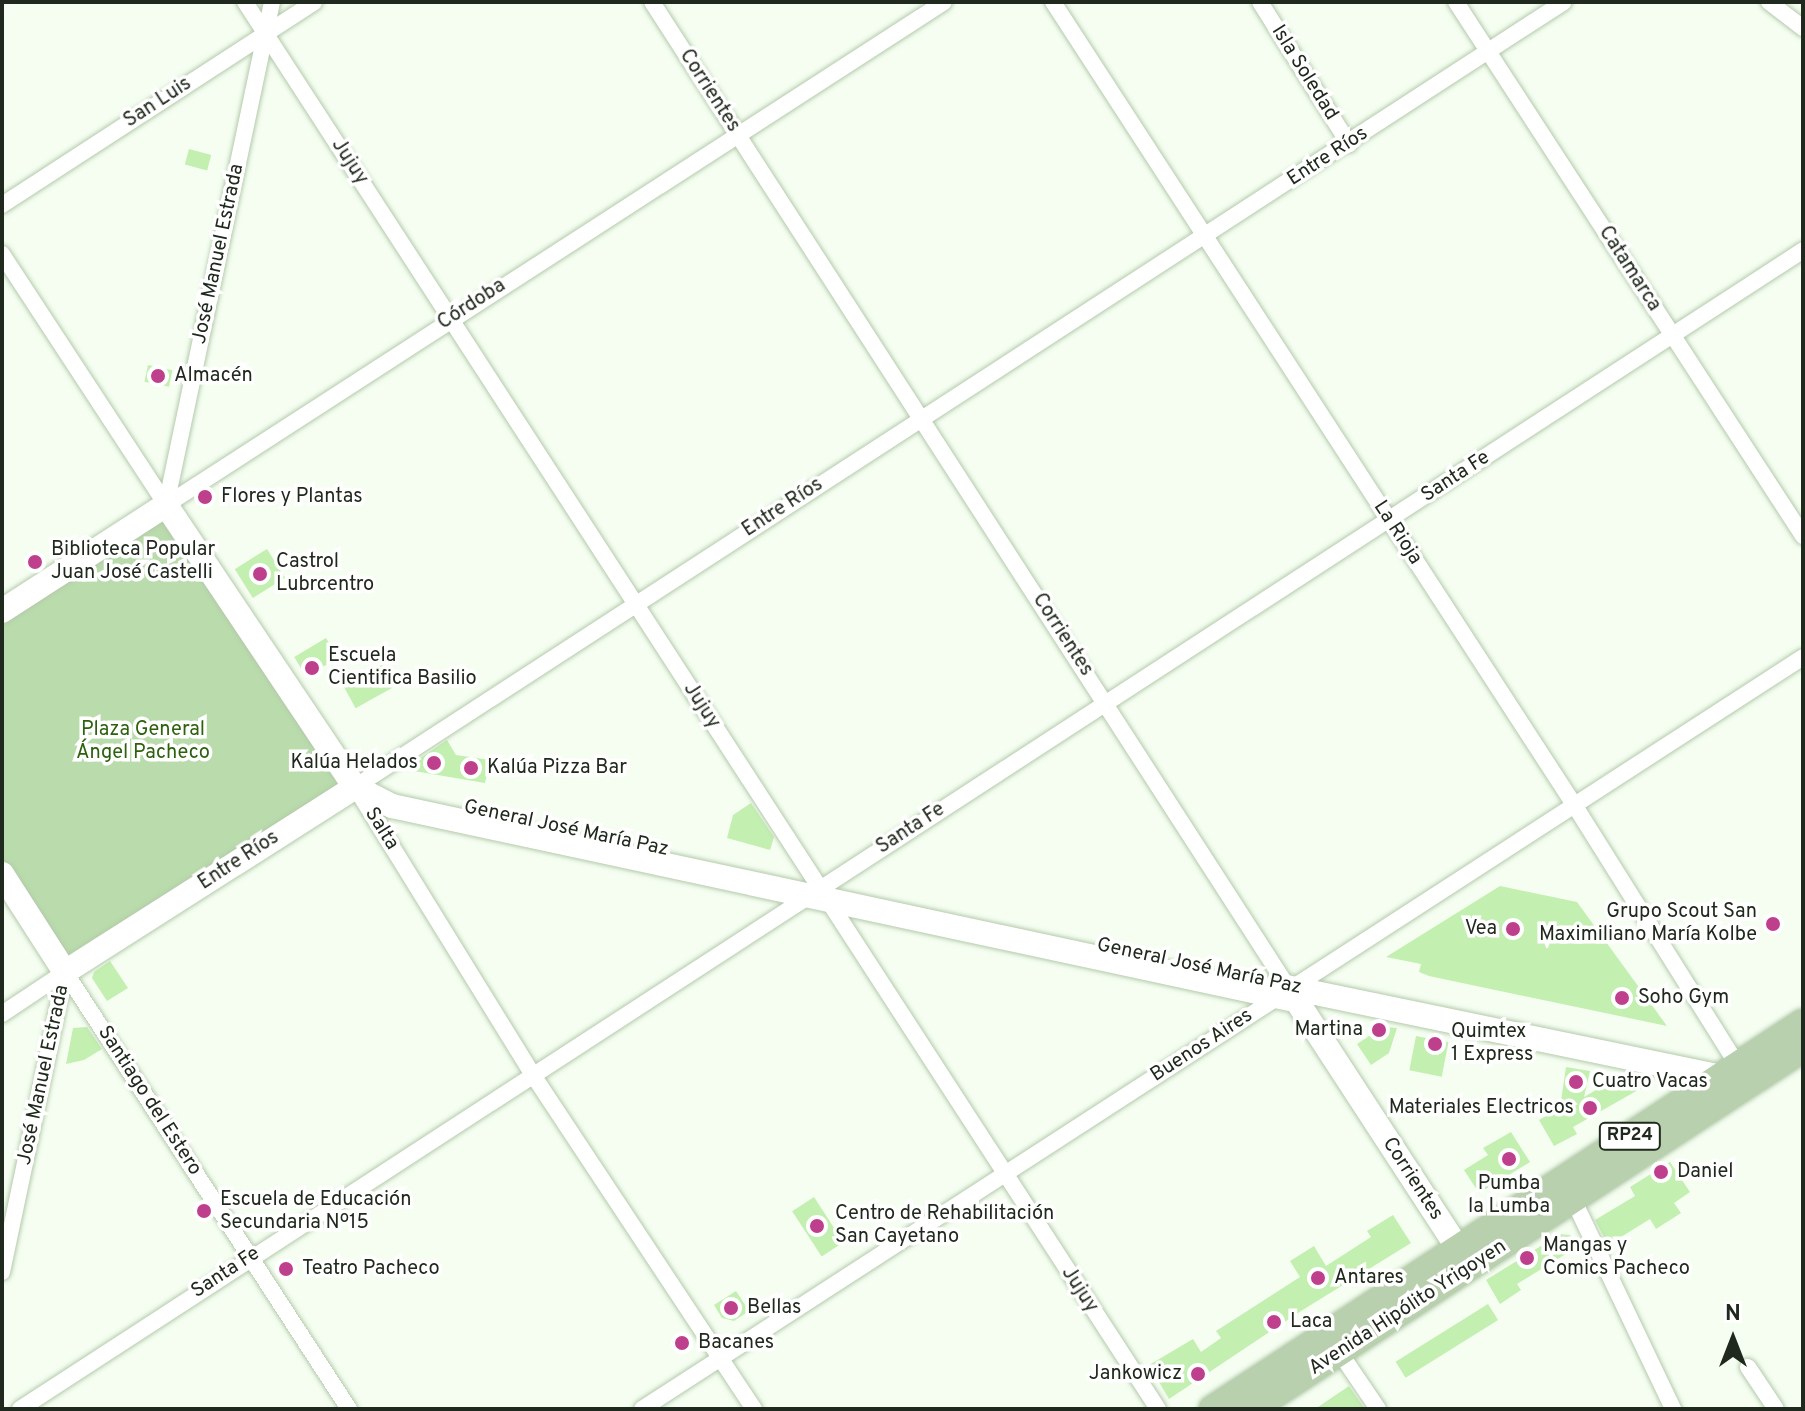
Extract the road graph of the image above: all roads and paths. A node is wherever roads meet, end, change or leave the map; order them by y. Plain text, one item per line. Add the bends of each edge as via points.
1 (245, 2) edge
2 (272, 2) edge
3 (314, 2) edge
4 (652, 2) edge
5 (944, 2) edge
6 (1053, 2) edge
7 (1260, 2) edge
8 (1456, 2) edge
9 (1564, 2) edge
10 (1769, 2) edge
11 (1803, 28) edge
12 (266, 33) junction
13 (1487, 52) junction
14 (737, 135) junction
15 (1349, 144) junction
16 (2, 205) edge
17 (1205, 237) junction
18 (1803, 250) edge
19 (2, 254) edge
20 (450, 318) junction
21 (1672, 335) junction
22 (922, 419) junction
23 (166, 505) junction
24 (1389, 521) junction
25 (1803, 536) edge
26 (634, 604) junction
27 (2, 611) edge
28 (1803, 657) edge
29 (1106, 702) junction
30 (355, 787) junction
31 (1575, 806) junction
32 (2, 874) edge
33 (818, 890) junction
34 (65, 972) junction
35 (1287, 995) junction
36 (2, 1014) edge
37 (1803, 1022) edge
38 (1803, 1049) edge
39 (1729, 1071) junction
40 (533, 1075) junction
41 (1004, 1175) junction
42 (1573, 1199) junction
43 (250, 1256) junction
44 (1464, 1258) junction
45 (2, 1272) edge
46 (1333, 1343) junction
47 (721, 1358) junction
48 (1748, 1367) dead end
49 (20, 1409) edge
50 (349, 1409) edge
51 (642, 1409) edge
52 (754, 1409) edge
53 (1158, 1409) edge
54 (1212, 1409) edge
55 (1253, 1409) edge
56 (1378, 1409) edge
57 (1673, 1409) edge
58 (1775, 1409) edge

1 - 12 street, Jujuy
2 - 12 street, José Manuel Estrada
3 - 12 street, San Luis
4 - 14 street, Corrientes
5 - 14 street, Córdoba
6 - 17 street, La Rioja
7 - 15 street, Isla Soledad
8 - 13 street, Catamarca
9 - 13 street, Entre Ríos
10 - 11 street
12 - 16 street, San Luis
12 - 20 street, Jujuy
12 - 23 street, José Manuel Estrada
13 - 15 street, Entre Ríos
13 - 21 street, Catamarca
14 - 20 street, Córdoba
14 - 22 street, Corrientes
15 - 17 street, Entre Ríos
17 - 22 street, Entre Ríos
17 - 24 street, La Rioja
18 - 21 street, Santa Fe
19 - 23 street, Salta
20 - 23 street, Córdoba
20 - 26 street, Jujuy
21 - 24 street, Santa Fe
21 - 25 street, Catamarca
22 - 26 street, Entre Ríos
22 - 29 street, Corrientes
23 - 27 street, Córdoba
23 - 30 street, Salta
24 - 29 street, Santa Fe
24 - 31 street, La Rioja
26 - 30 street, Entre Ríos
26 - 33 street, Jujuy
28 - 31 street, Buenos Aires
29 - 33 street, Santa Fe
29 - 35 street, Corrientes
30 - 33 street, General José María Paz
30 - 34 street, Entre Ríos
30 - 40 street, Salta
31 - 35 street, Buenos Aires
31 - 39 street, La Rioja
32 - 34 street, Santiago del Estero
33 - 35 street, General José María Paz
33 - 40 street, Santa Fe
33 - 41 street, Jujuy
34 - 36 street, Entre Ríos
34 - 43 street, Santiago del Estero
34 - 45 street, José Manuel Estrada
35 - 39 street, General José María Paz via 1330,994
35 - 41 street, Buenos Aires
35 - 44 street, Corrientes
37 - 39 main road, Avenida Hipólito Yrigoyen / RP24
38 - 42 main road, Avenida Hipólito Yrigoyen / RP24
39 - 44 main road, Avenida Hipólito Yrigoyen / RP24
40 - 43 street, Santa Fe
40 - 47 street, Salta
41 - 47 street, Buenos Aires
41 - 53 street, Jujuy
42 - 44 main road, Avenida Hipólito Yrigoyen / RP24
42 - 57 street
43 - 49 street, Santa Fe
43 - 50 street, Santiago del Estero
44 - 46 main road, Avenida Hipólito Yrigoyen / RP24
46 - 54 main road, Avenida Hipólito Yrigoyen / RP24
46 - 55 main road, Avenida Hipólito Yrigoyen / RP24
46 - 56 street
47 - 51 street, Buenos Aires
47 - 52 street, Salta
48 - 58 street

